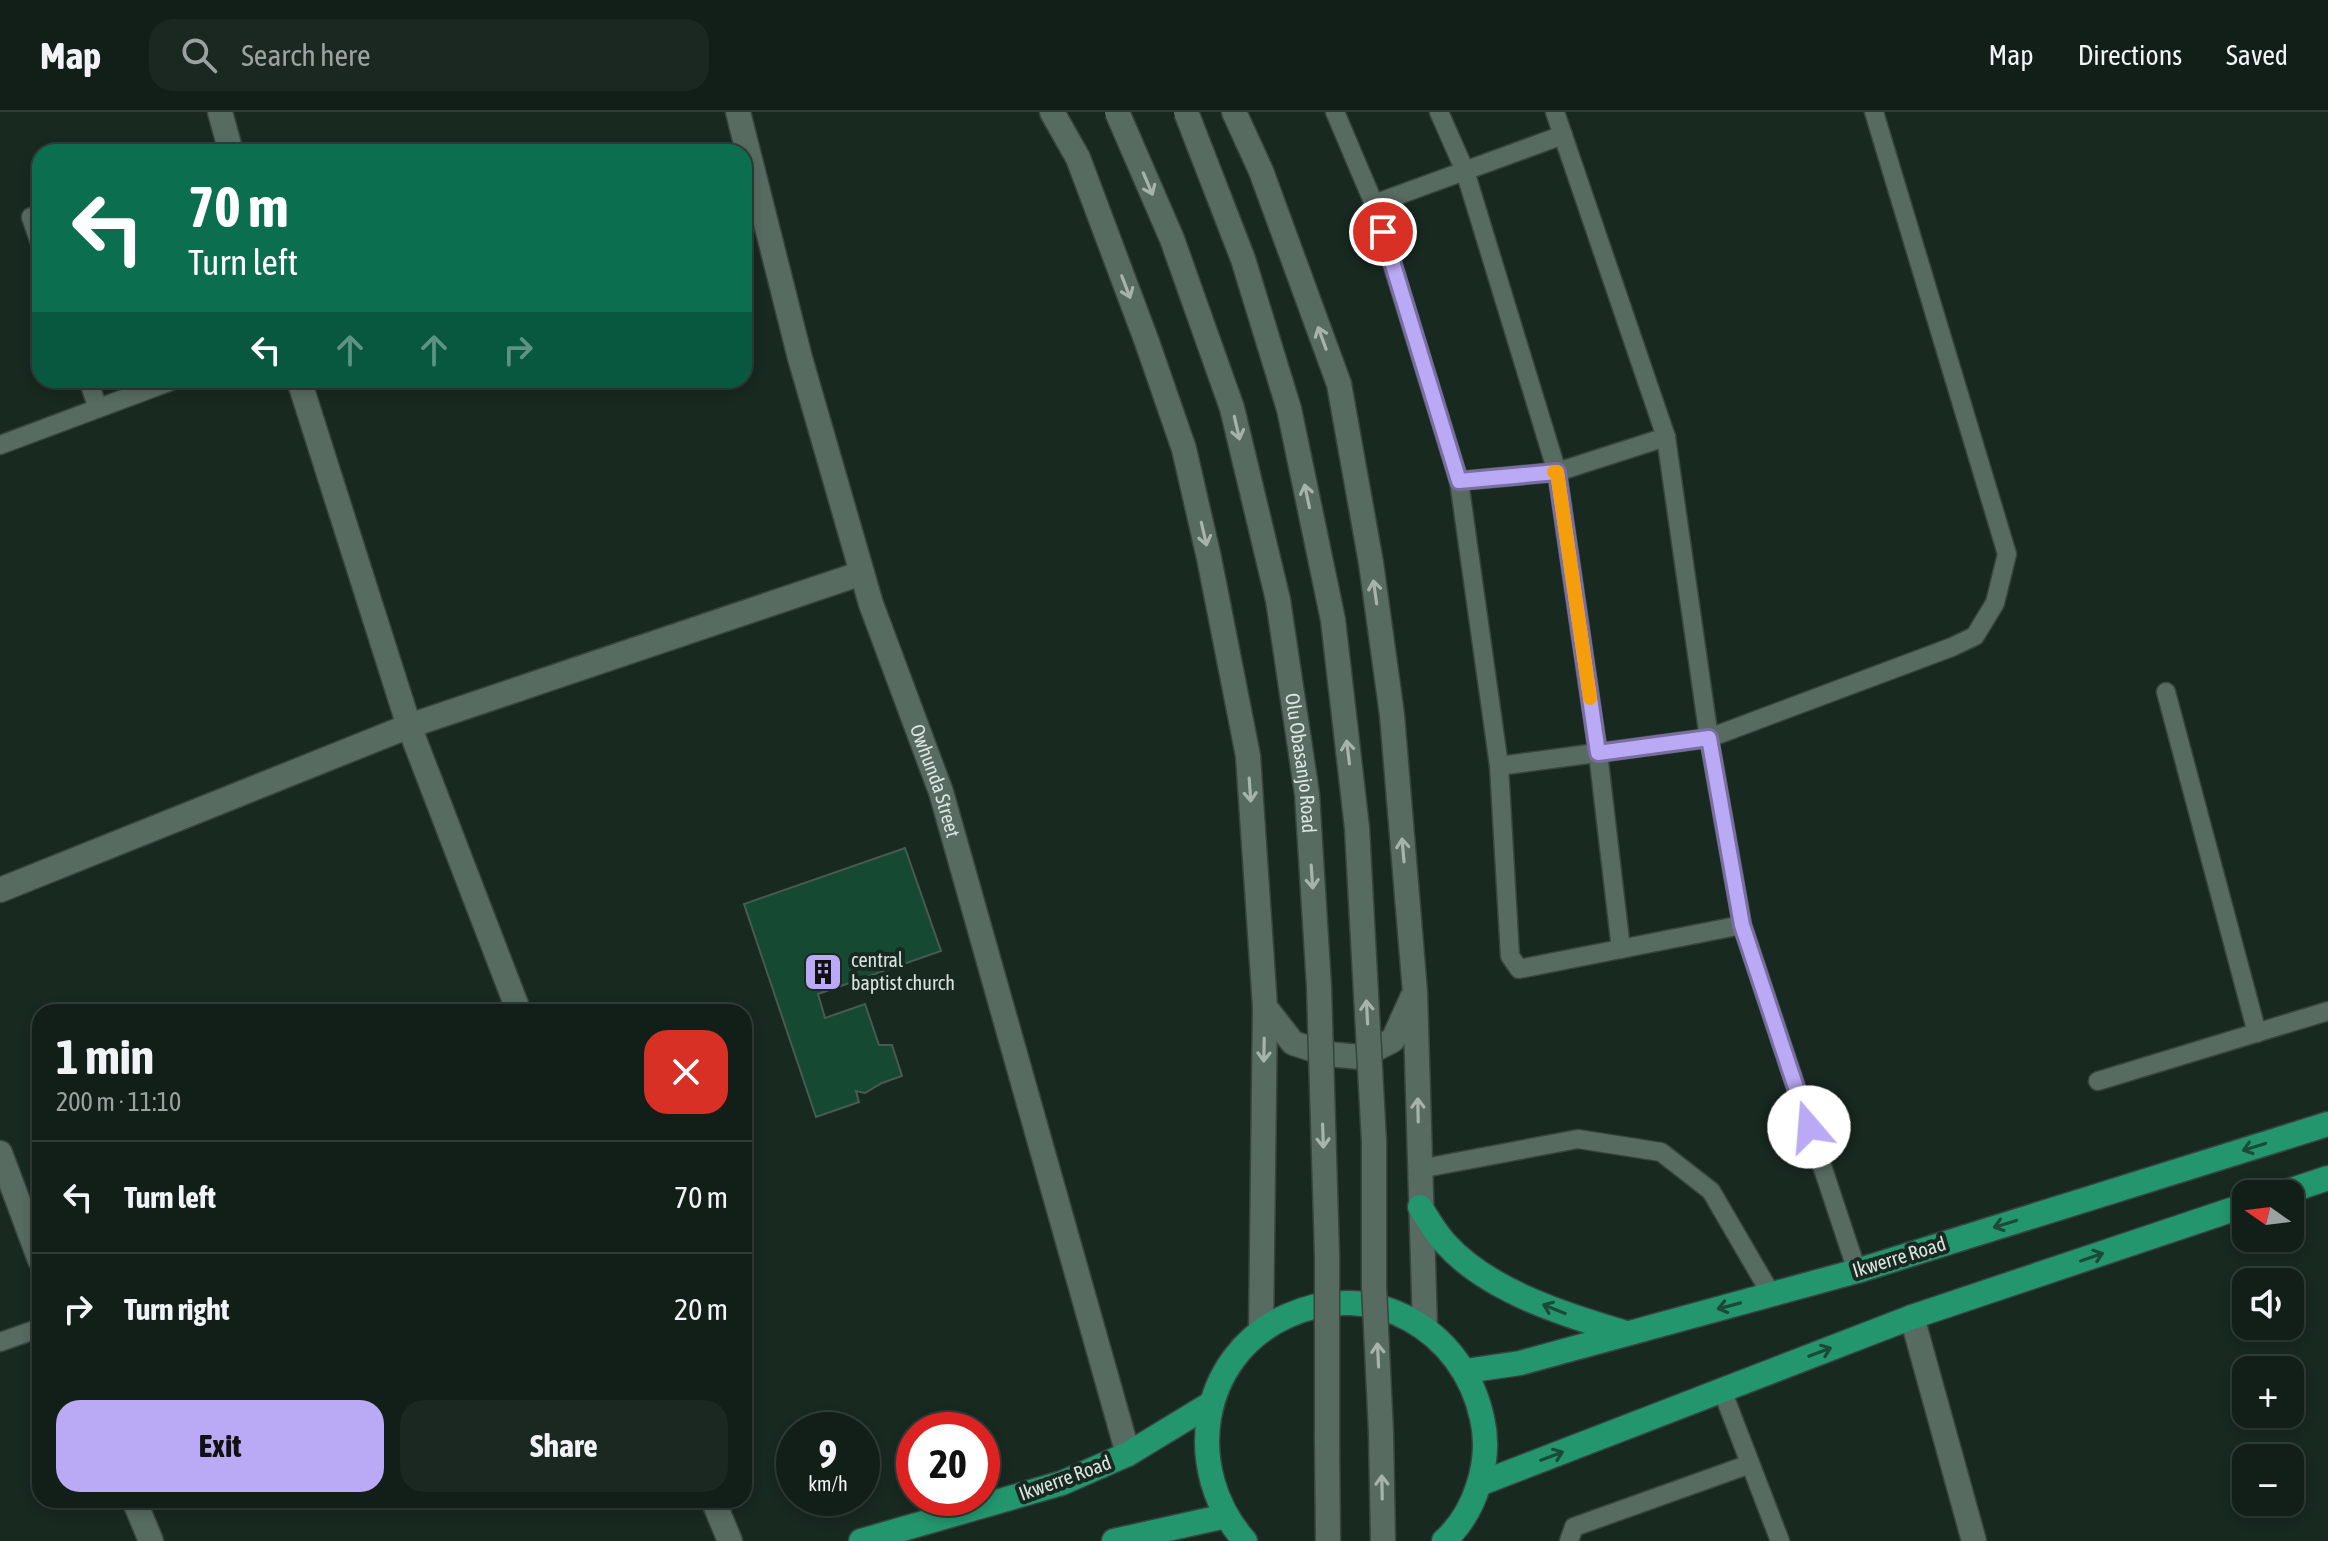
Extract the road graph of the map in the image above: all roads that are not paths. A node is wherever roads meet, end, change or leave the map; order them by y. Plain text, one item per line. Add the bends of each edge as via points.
1 (220, 112) edge
2 (738, 112) edge
3 (1052, 112) edge
4 (1117, 112) edge
5 (1186, 112) edge
6 (1234, 112) edge
7 (1335, 112) edge
8 (1439, 112) edge
9 (1555, 112) edge
10 (1874, 112) edge
11 (1563, 135) junction
12 (229, 144) edge
13 (746, 144) edge
14 (752, 168) edge
15 (1465, 171) junction
16 (1374, 204) junction
17 (31, 217) dead end
18 (32, 220) edge
19 (91, 388) edge
20 (152, 388) edge
21 (302, 388) edge
22 (98, 408) junction
23 (1666, 437) junction
24 (0, 445) edge
25 (1557, 472) junction
26 (1459, 481) junction
27 (862, 573) junction
28 (2166, 692) dead end
29 (409, 726) junction
30 (1709, 738) junction
31 (1598, 753) junction
32 (1499, 766) junction
33 (0, 890) edge
34 (1742, 925) junction
35 (1621, 949) junction
36 (1415, 992) junction
37 (516, 1004) edge
38 (1265, 1007) junction
39 (2328, 1011) edge
40 (2257, 1033) junction
41 (2098, 1081) dead end
42 (2328, 1124) edge
43 (0, 1153) edge
44 (1419, 1169) junction
45 (2328, 1178) edge
46 (2304, 1186) edge
47 (1420, 1207) junction
48 (2232, 1210) edge
49 (32, 1239) edge
50 (1857, 1271) junction
51 (1771, 1294) junction
52 (1912, 1317) junction
53 (1425, 1328) junction
54 (32, 1331) edge
55 (1261, 1331) junction
56 (1628, 1333) junction
57 (0, 1342) edge
58 (1465, 1371) junction
59 (1722, 1390) junction
60 (1212, 1403) junction
61 (1128, 1454) junction
62 (1750, 1464) junction
63 (1479, 1484) junction
64 (137, 1508) edge
65 (716, 1508) edge
66 (1226, 1516) junction
67 (151, 1541) edge
68 (730, 1541) edge
69 (861, 1541) edge
70 (1114, 1541) edge
71 (1245, 1541) edge
72 (1328, 1541) edge
73 (1383, 1541) edge
74 (1444, 1541) edge
75 (1569, 1541) edge
76 (1780, 1541) edge
77 (1974, 1541) edge

1 - 12 street
2 - 13 street, Owhunda Street
3 -> 38 street via 1078,158 1184,449 1248,756
4 -> 72 street, Olu Obasanjo Road, bridge via 1172,239 1232,408 1278,600 1307,794 1327,1255
73 -> 5 street, bridge via 1374,1142 1358,844 1333,620 1289,409 1243,259
36 -> 6 street via 1392,715 1339,384
7 - 16 lane
8 - 15 lane
9 - 11 lane
10 - 30 lane via 2007,554 1995,603 1975,636 1952,647
11 - 15 lane
11 - 23 lane
14 - 27 street, Owhunda Street
15 - 16 lane
15 - 25 lane
16 - 26 lane
17 - 18 lane
19 - 22 lane
20 - 22 lane
21 - 29 street
22 - 24 lane
23 - 25 lane
23 - 30 lane
25 - 26 lane
25 - 31 lane
26 - 32 lane
27 - 29 street
27 - 61 street, Owhunda Street via 941,792
28 - 40 lane
29 - 33 street
29 - 37 street
30 - 31 lane
30 - 34 lane
31 - 32 lane
31 - 35 lane
32 - 35 lane via 1510,956 1519,969
34 - 35 lane
34 - 50 lane
36 - 38 street via 1393,1040 1360,1057 1293,1043
44 -> 36 street
38 -> 55 street
39 - 40 lane
40 - 41 lane
42 -> 50 main road, Ikwerre Road
43 - 49 street
44 - 47 street
44 - 51 lane via 1578,1139 1661,1152 1711,1191
45 - 46 main road
47 - 53 street
56 -> 47 main road via 1581,1320 1492,1280 1444,1242
52 -> 48 main road
50 - 51 main road, Ikwerre Road
51 -> 56 main road, Ikwerre Road
59 -> 52 main road
52 - 77 street
53 - 55 main road via 1386,1310 1343,1302 1286,1316
53 - 58 main road
54 - 57 lane
55 - 60 main road via 1240,1351
56 - 58 main road, Ikwerre Road via 1520,1363
58 - 63 main road via 1484,1426
59 - 62 lane
63 -> 59 main road
60 - 61 main road, Ikwerre Road
60 - 66 main road via 1207,1461
61 - 69 main road, Ikwerre Road via 1062,1483
62 - 75 lane via 1574,1527
62 - 76 lane
63 - 74 main road
64 - 67 street
65 - 68 street
66 - 70 main road
66 - 71 main road

